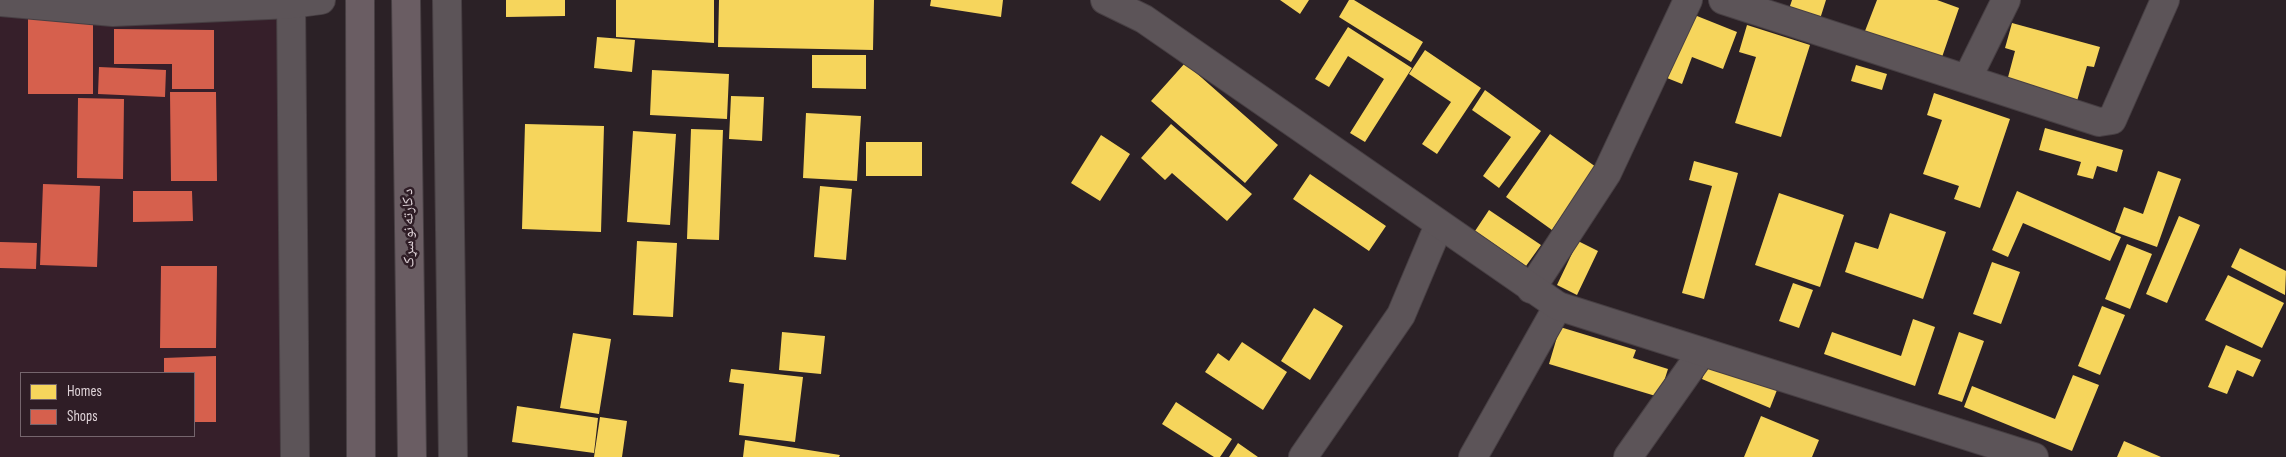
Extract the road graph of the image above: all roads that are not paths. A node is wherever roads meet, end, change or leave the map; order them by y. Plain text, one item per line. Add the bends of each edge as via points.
1 (321, 0) edge
2 (360, 0) edge
3 (406, 0) edge
4 (447, 0) edge
5 (1105, 0) edge
6 (1688, 0) edge
7 (1723, 0) edge
8 (2006, 0) edge
9 (2165, 0) edge
10 (0, 2) edge
11 (291, 2) edge
12 (1967, 79) junction
13 (1440, 225) junction
14 (1531, 289) junction
15 (1558, 306) junction
16 (1702, 352) junction
17 (295, 457) edge
18 (361, 457) edge
19 (412, 457) edge
20 (453, 457) edge
21 (1303, 457) edge
22 (1473, 457) edge
23 (1628, 457) edge
24 (2034, 457) edge

1 - 11 street
2 - 18 highway
3 - 19 highway, د کارته نو سړک
4 - 20 street
5 - 13 street via 1144,19
6 - 14 street via 1607,173
7 - 12 street
8 - 12 street
9 - 12 street via 2112,120 2099,122
10 - 11 street via 113,12
11 - 17 street
13 - 14 street
13 - 21 street via 1401,314
14 - 15 street
15 - 16 street
15 - 22 street
16 - 23 street
16 - 24 street

